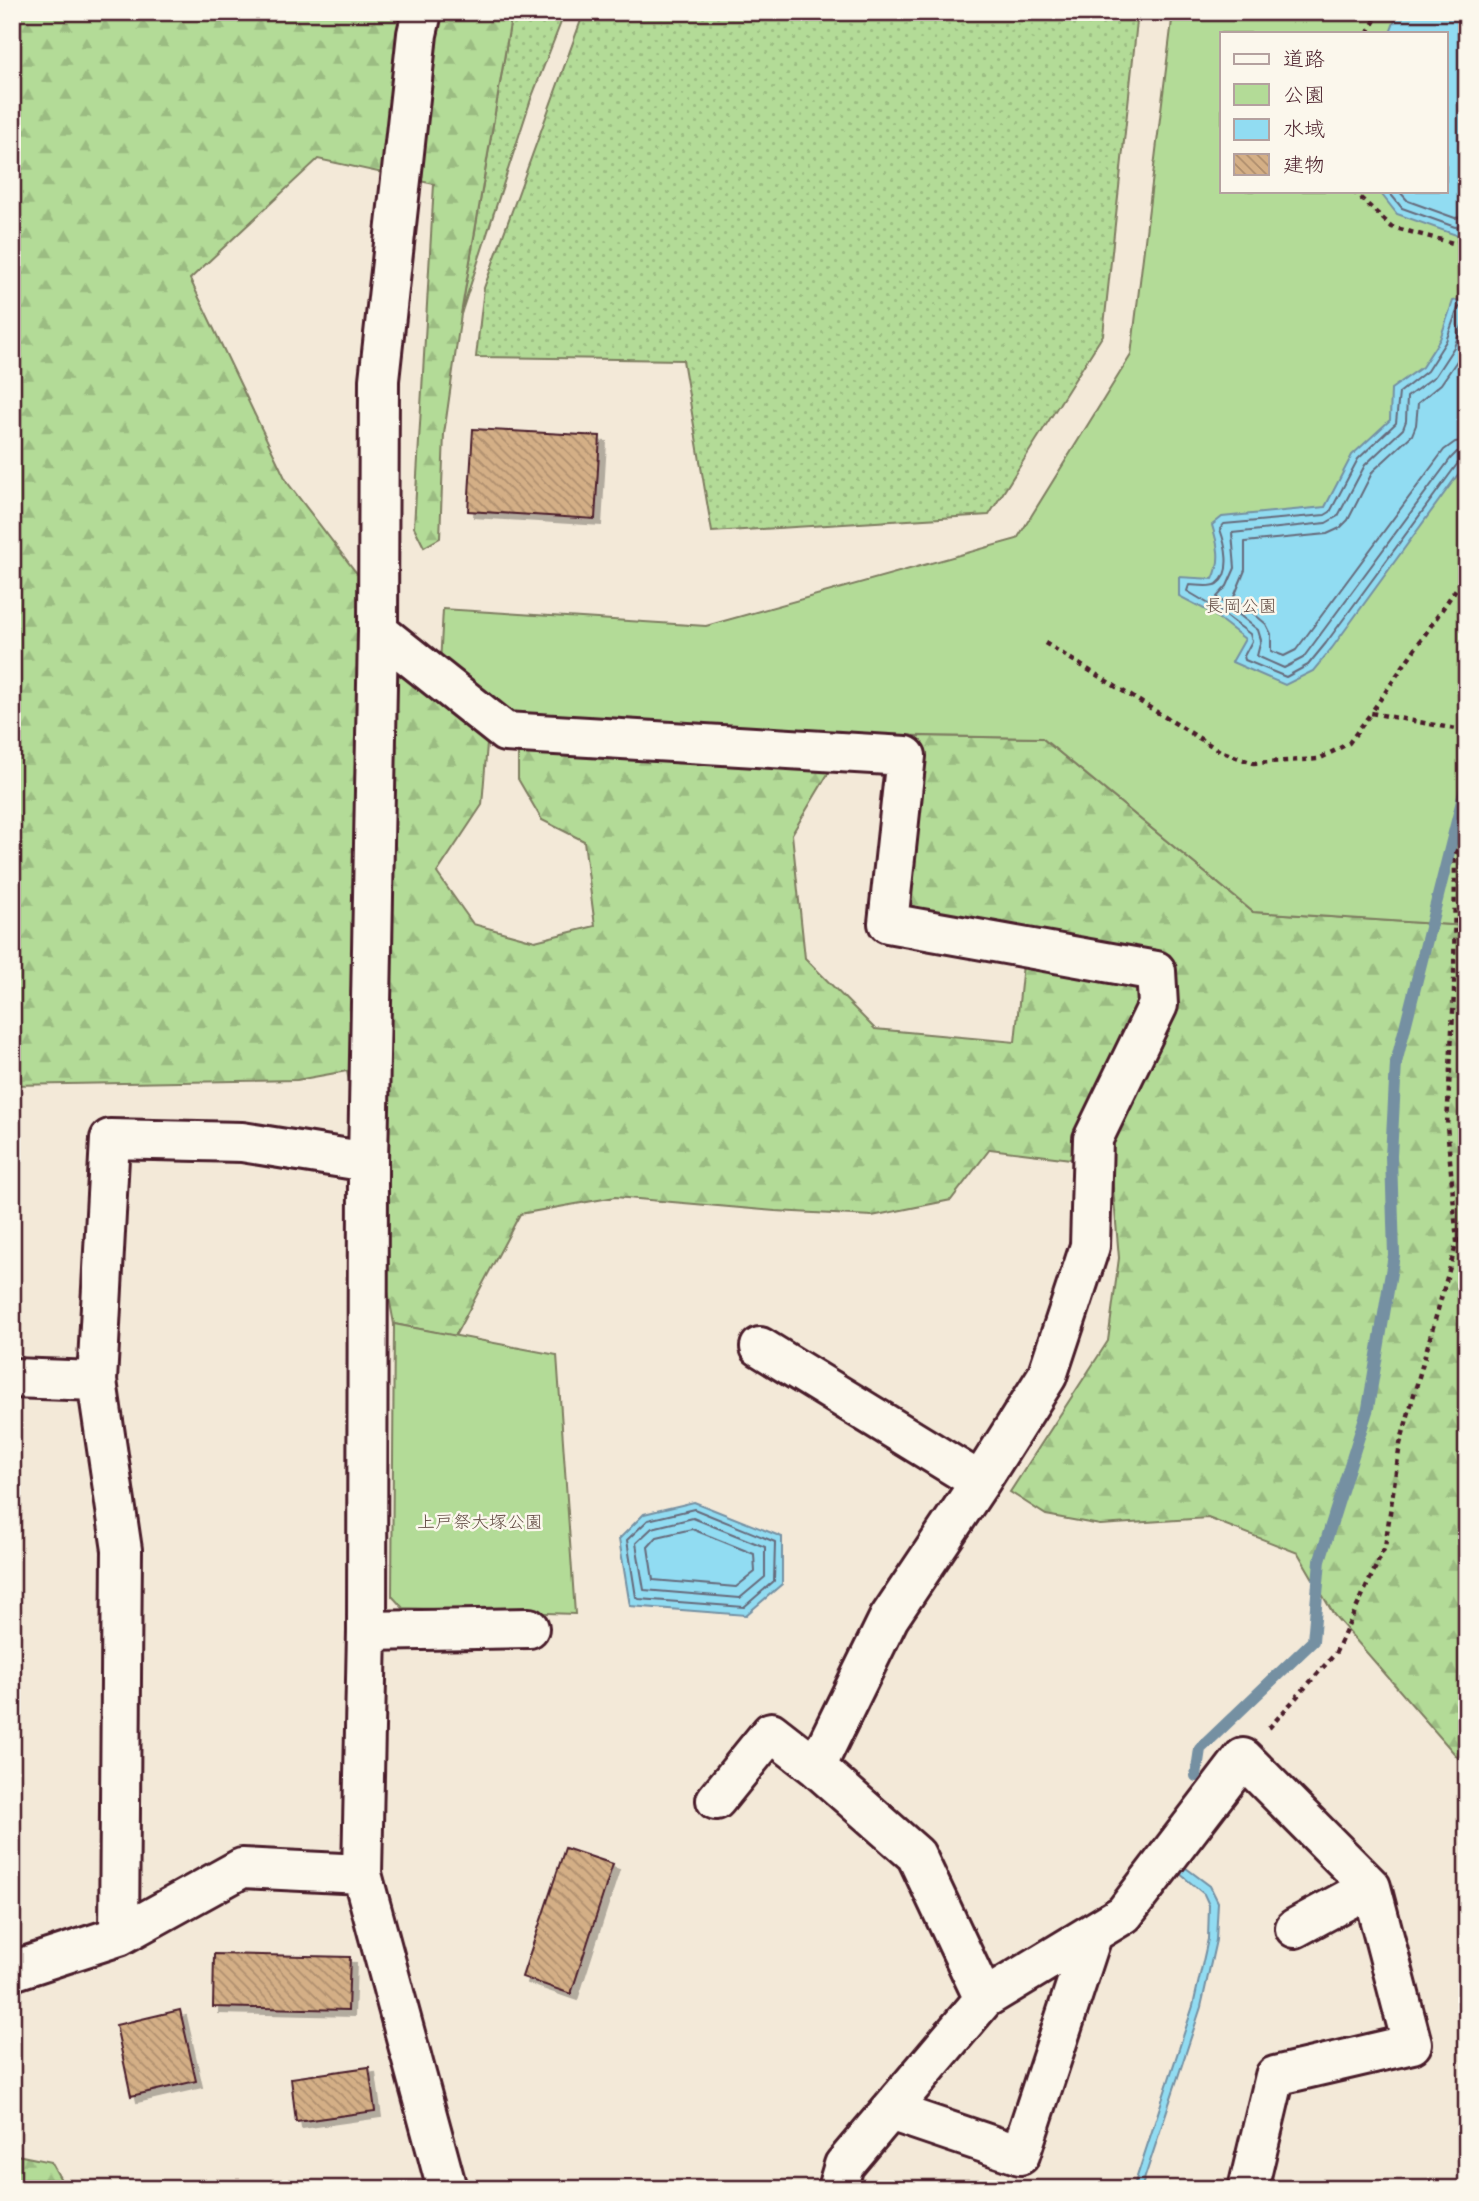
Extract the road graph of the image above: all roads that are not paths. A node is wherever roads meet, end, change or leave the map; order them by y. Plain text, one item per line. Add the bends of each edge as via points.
1 (422, 12) edge
2 (378, 631) junction
3 (368, 1162) junction
4 (760, 1347) dead end
5 (12, 1378) edge
6 (97, 1381) junction
7 (980, 1482) junction
8 (529, 1629) dead end
9 (367, 1631) junction
10 (816, 1767) junction
11 (716, 1800) dead end
12 (362, 1874) junction
13 (1371, 1887) junction
14 (1295, 1928) dead end
15 (1093, 1933) junction
16 (119, 1936) junction
17 (12, 1971) edge
18 (984, 1999) junction
19 (890, 2111) junction
20 (447, 2189) edge
21 (837, 2189) edge
22 (1248, 2189) edge

1 - 2 street via 379,380
2 - 3 street
2 - 7 street via 505,732 906,756 888,923 1156,971 1158,1005 1093,1139 1090,1247 1047,1376
3 - 6 street via 242,1142 110,1139
3 - 9 street
4 - 7 street
5 - 6 street
6 - 16 street via 122,1550
7 - 10 street via 889,1618
8 - 9 street
9 - 12 street
10 - 11 street via 771,1732
10 - 18 street via 916,1855
12 - 16 street via 243,1868
12 - 20 street
13 - 14 street
13 - 15 street via 1243,1758 1124,1914
13 - 22 street via 1412,2044 1275,2076
15 - 18 street
15 - 19 street via 1020,2155
16 - 17 street
18 - 19 street
19 - 21 street via 844,2165

